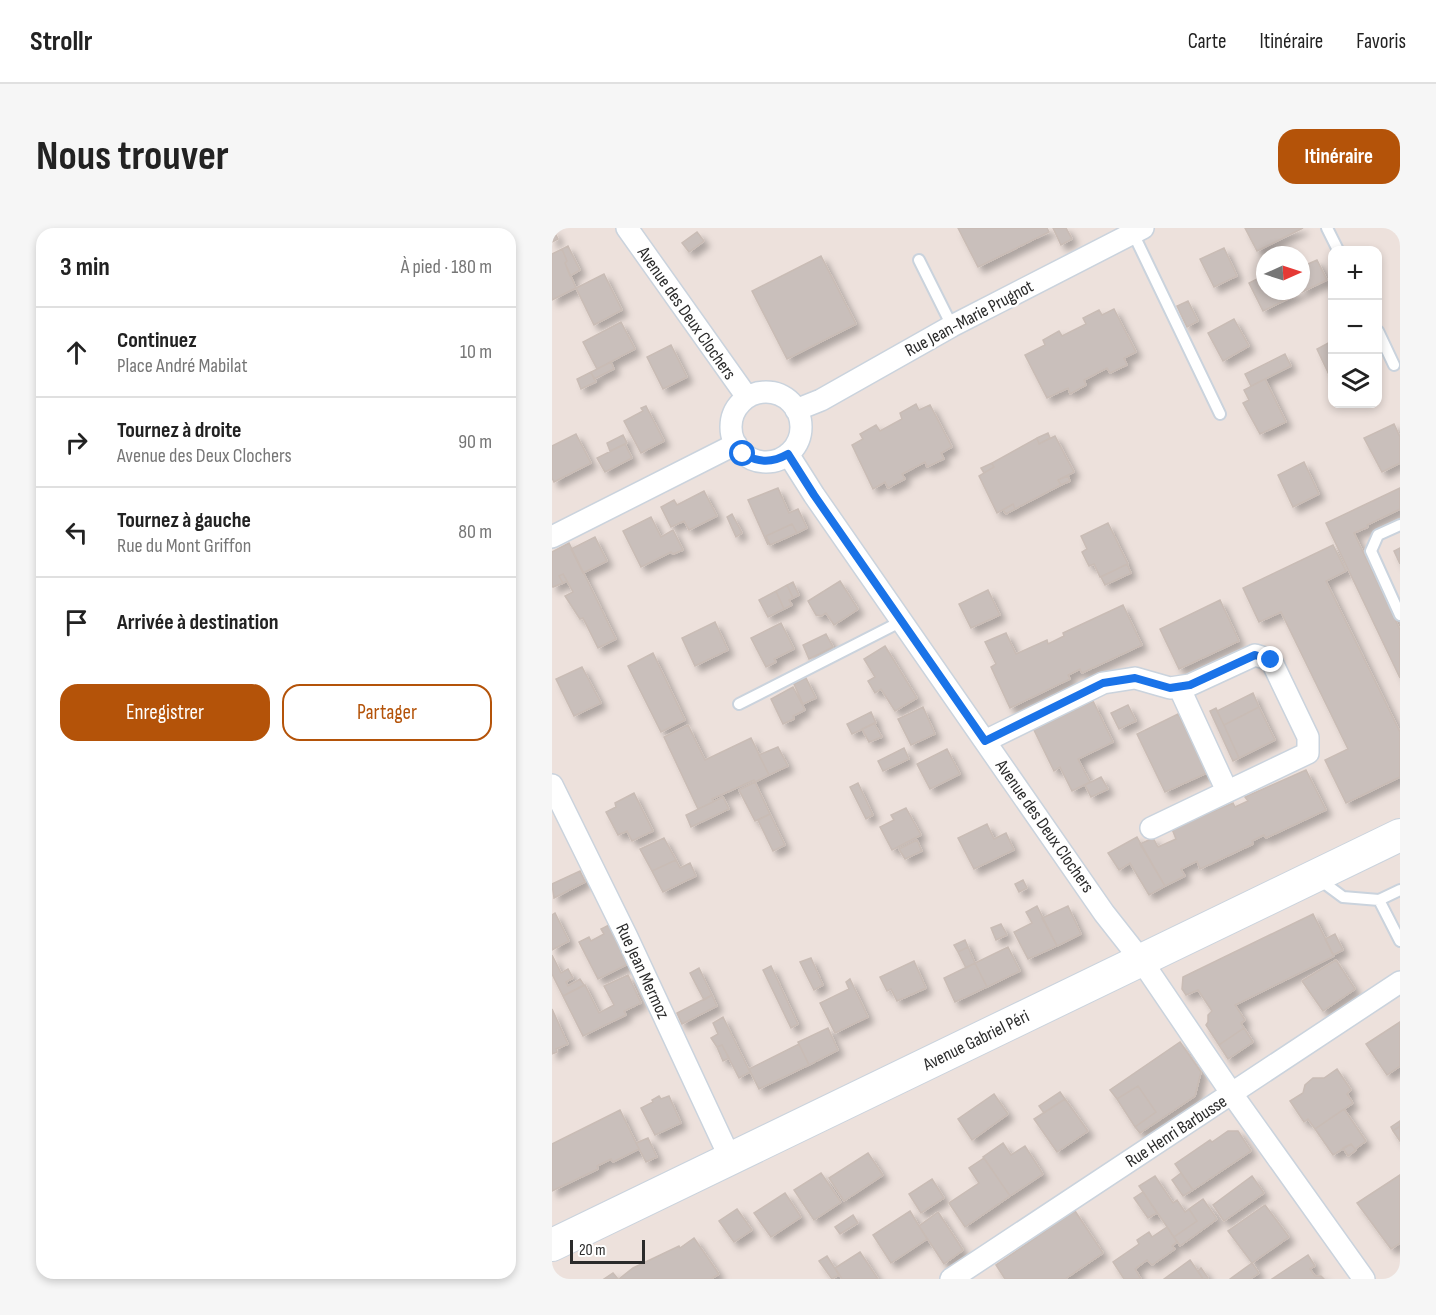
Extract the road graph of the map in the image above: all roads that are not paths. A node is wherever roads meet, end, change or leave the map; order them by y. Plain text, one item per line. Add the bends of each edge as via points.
1 (627, 228) edge
2 (1327, 228) edge
3 (1136, 230) edge
4 (1336, 246) edge
5 (919, 260) dead end
6 (952, 326) junction
7 (1382, 341) edge
8 (1394, 365) dead end
9 (747, 398) junction
10 (796, 410) junction
11 (1220, 414) dead end
12 (736, 444) junction
13 (788, 454) junction
14 (1400, 525) edge
15 (552, 537) edge
16 (1400, 615) edge
17 (902, 621) junction
18 (1179, 687) junction
19 (739, 704) dead end
20 (985, 741) junction
21 (552, 785) edge
22 (1227, 792) junction
23 (1151, 828) dead end
24 (1400, 835) edge
25 (1314, 876) junction
26 (1400, 890) edge
27 (1379, 900) junction
28 (1400, 941) edge
29 (1141, 960) junction
30 (1400, 982) edge
31 (1232, 1094) junction
32 (730, 1158) junction
33 (552, 1245) edge
34 (951, 1279) edge
35 (1364, 1279) edge

1 - 9 street, Avenue des Deux Clochers
2 - 4 lane
3 - 6 street, Rue Jean-Marie Prugnot
3 - 11 lane
5 - 6 lane
6 - 10 street, Rue Jean-Marie Prugnot via 821,400
7 - 8 lane
9 - 10 street via 768,392 780,395
9 - 12 street via 733,414 732,435
10 - 13 street via 800,433
12 - 13 street via 754,460 772,461
12 - 15 street
13 - 17 street, Avenue des Deux Clochers
14 - 16 lane via 1378,535 1371,551
17 - 19 lane
17 - 20 street, Avenue des Deux Clochers
18 - 20 street via 1135,678 1103,683
18 - 22 street
18 - 22 street via 1255,655 1271,660 1308,737 1308,753
20 - 29 street, Avenue des Deux Clochers
21 - 32 street, Rue Jean Mermoz
22 - 23 street
24 - 25 street, Avenue Gabriel Péri
25 - 27 lane via 1343,897
25 - 29 street, Avenue Gabriel Péri
26 - 27 lane
27 - 28 lane
29 - 31 street, Avenue des Deux Clochers
29 - 32 street, Avenue Gabriel Péri
30 - 31 street, Rue Henri Barbusse
31 - 34 street, Rue Henri Barbusse
31 - 35 street
32 - 33 street, Avenue Gabriel Péri

